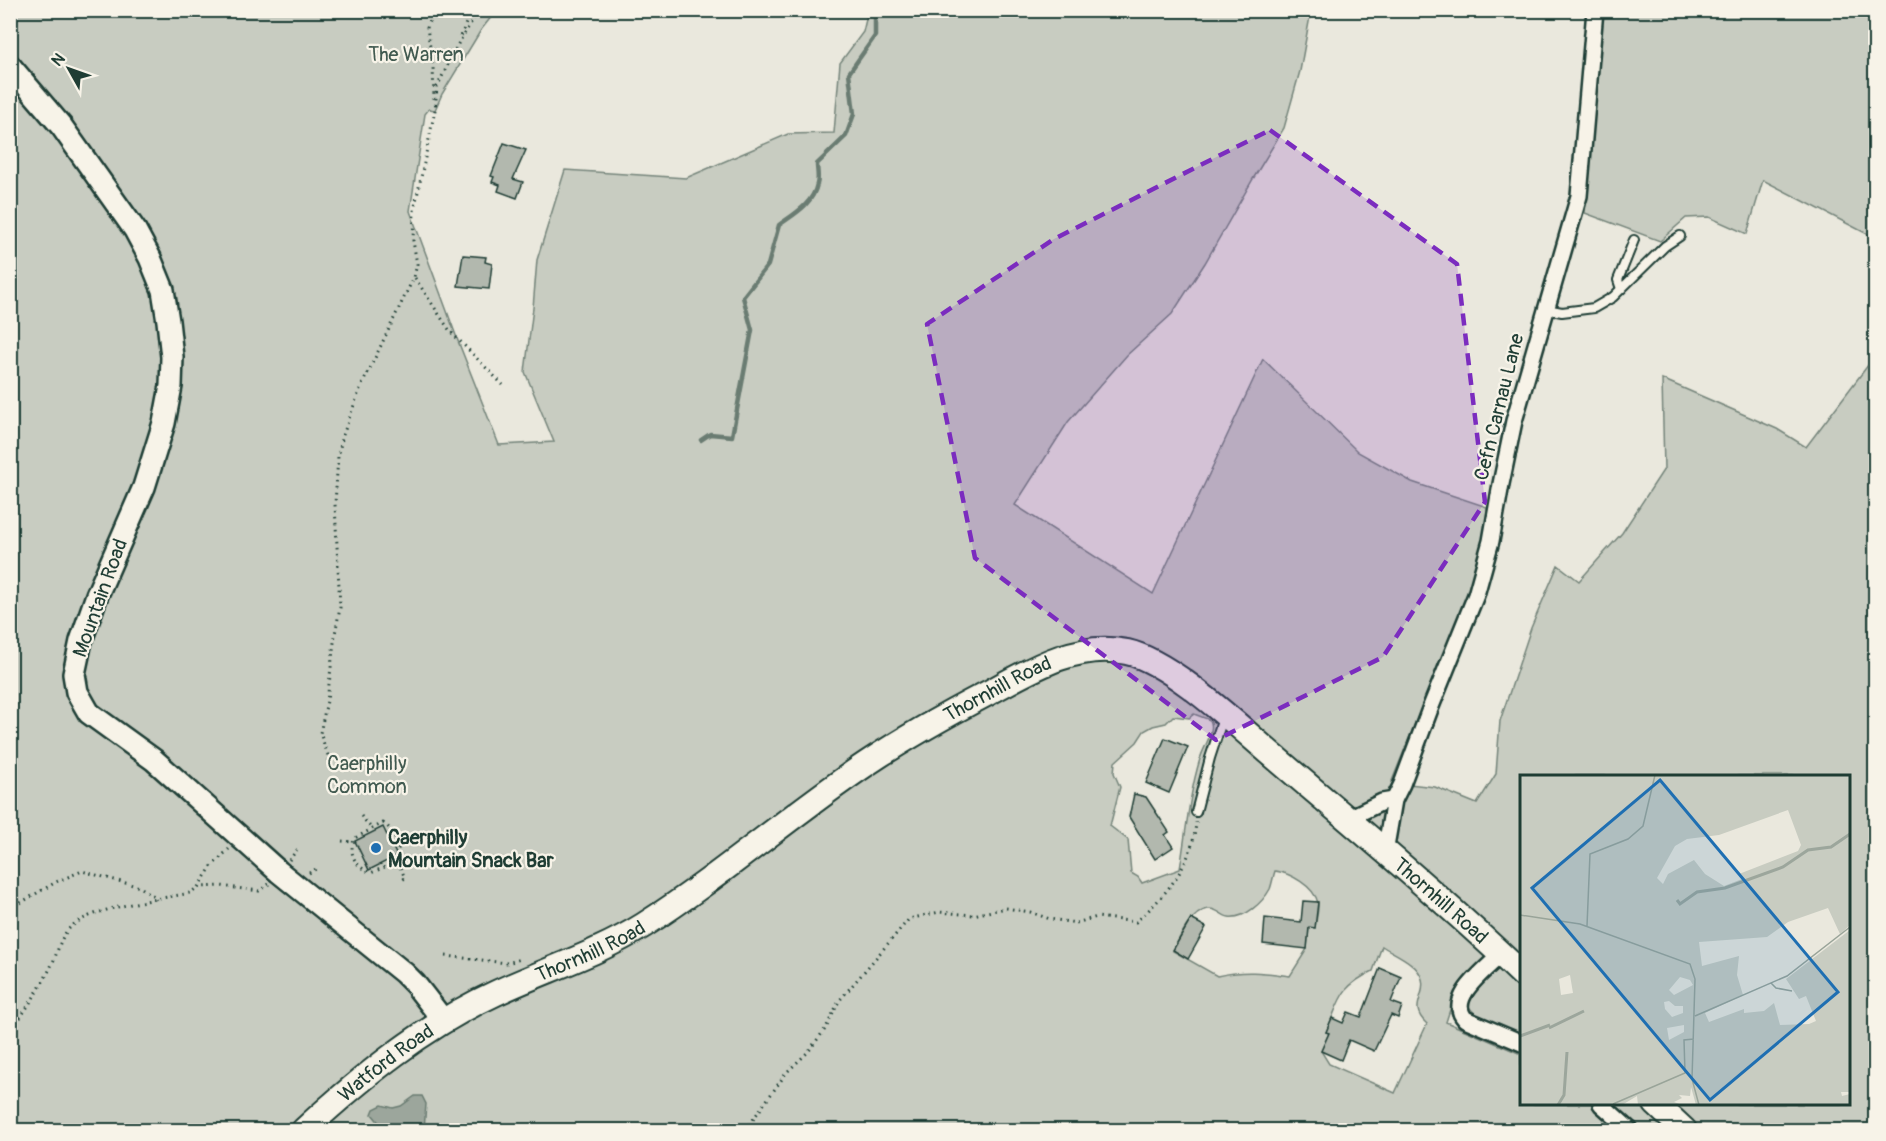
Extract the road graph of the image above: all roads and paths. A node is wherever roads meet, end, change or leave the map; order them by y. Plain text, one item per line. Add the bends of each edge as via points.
1 (434, 10) edge
2 (471, 10) edge
3 (479, 10) edge
4 (1595, 10) edge
5 (458, 44) junction
6 (10, 66) edge
7 (435, 110) junction
8 (1680, 236) dead end
9 (1634, 240) dead end
10 (414, 277) junction
11 (1622, 289) junction
12 (1546, 309) junction
13 (503, 385) dead end
14 (1224, 715) junction
15 (329, 767) dead end
16 (1394, 800) junction
17 (1196, 812) joint
18 (361, 816) dead end
19 (1347, 819) junction
20 (372, 829) junction
21 (342, 841) dead end
22 (352, 842) junction
23 (234, 845) dead end
24 (297, 850) dead end
25 (1384, 852) junction
26 (292, 855) dead end
27 (398, 862) junction
28 (316, 869) dead end
29 (309, 873) dead end
30 (402, 880) dead end
31 (272, 881) dead end
32 (198, 887) junction
33 (156, 900) junction
34 (10, 909) edge
35 (1501, 954) junction
36 (446, 956) dead end
37 (527, 958) dead end
38 (1520, 973) edge
39 (443, 1020) junction
40 (10, 1033) edge
41 (1520, 1043) edge
42 (1602, 1105) edge
43 (1657, 1105) edge
44 (304, 1131) edge
45 (747, 1131) edge
46 (1630, 1131) edge
47 (1684, 1131) edge

1 - 7 path via 427,28
2 - 5 path
3 - 5 path
4 - 12 street, Cefn Carnau Lane via 1579,196
5 - 7 path via 437,87
6 - 39 main road, Mountain Road via 62,127 135,230 163,290 172,357 164,423 144,487 81,641 74,674 77,692 89,713 153,760 279,872 404,973
7 - 10 path via 414,211
8 - 11 lane
9 - 11 lane via 1618,280
10 - 13 path via 450,331
10 - 15 path via 360,389 338,456 335,504 340,608 320,733
11 - 12 lane via 1594,308 1562,312
12 - 16 street, Cefn Carnau Lane via 1514,421 1491,541 1476,595
14 - 17 lane
14 - 19 main road, Thornhill Road
14 - 39 main road, Thornhill Road via 1168,672 1130,653 1088,651 1037,667 866,764 639,928
16 - 19 street
16 - 25 street, Cefn Carnau Lane
17 - 45 path via 1194,838 1185,866 1136,922 1097,917 1076,924 1006,908 973,915 939,912 909,919 838,1001 825,1028 787,1072
18 - 20 path
19 - 25 main road, Thornhill Road
20 - 22 path
20 - 27 path via 383,823 388,826 397,843 401,860
21 - 22 path
22 - 27 path via 355,862 362,870 371,873
23 - 32 path via 212,866
24 - 26 path
25 - 35 main road, Thornhill Road
27 - 30 path via 405,878
28 - 29 path
31 - 32 path via 259,891
32 - 33 path via 190,893
33 - 34 path via 140,887 82,871
33 - 40 path via 111,909 71,926
35 - 38 main road, Thornhill Road
35 - 41 street via 1463,994 1458,1007 1465,1019
36 - 37 path via 507,963
39 - 44 main road, Watford Road via 399,1050
42 - 46 street
43 - 47 main road

